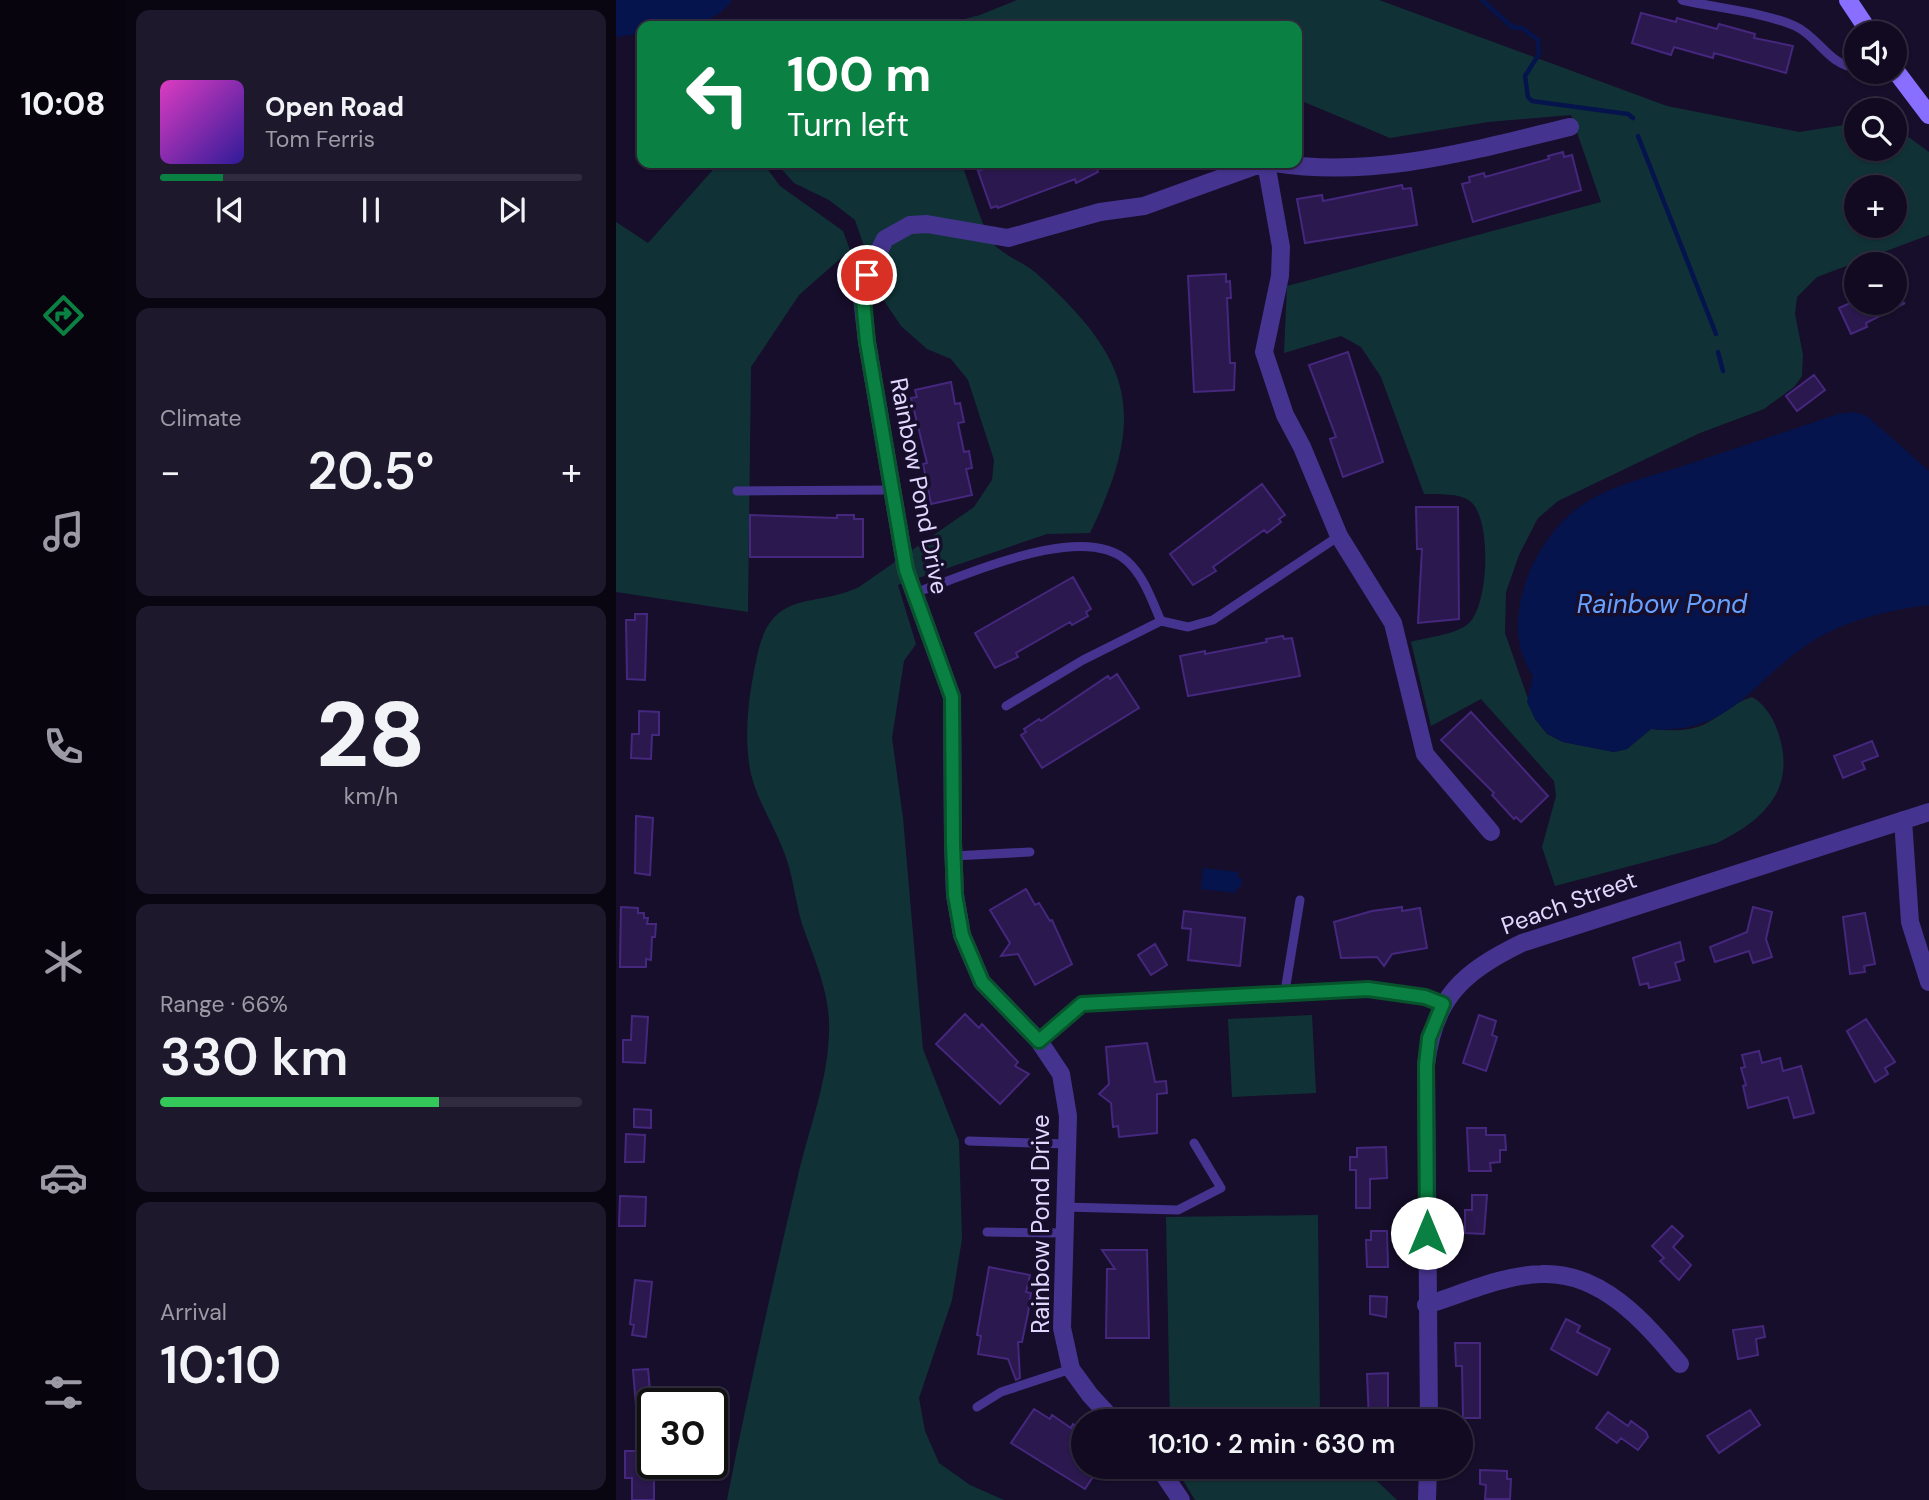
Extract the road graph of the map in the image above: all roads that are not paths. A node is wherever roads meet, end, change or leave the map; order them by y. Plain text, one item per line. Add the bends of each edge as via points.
1 (1682, 0) edge
2 (1848, 0) edge
3 (1862, 21) edge
4 (1844, 64) edge
5 (1906, 84) edge
6 (1929, 115) edge
7 (1570, 127) dead end
8 (1302, 167) edge
9 (1251, 168) edge
10 (1266, 168) edge
11 (893, 490) junction
12 (737, 491) dead end
13 (1339, 536) junction
14 (912, 594) junction
15 (1161, 621) junction
16 (1006, 706) dead end
17 (1929, 812) edge
18 (1903, 820) junction
19 (1491, 832) dead end
20 (1030, 852) dead end
21 (953, 856) junction
22 (1300, 900) dead end
23 (1929, 982) edge
24 (1285, 991) junction
25 (1443, 1004) junction
26 (1039, 1041) junction
27 (969, 1141) dead end
28 (1194, 1143) dead end
29 (1067, 1144) junction
30 (1065, 1207) junction
31 (987, 1232) dead end
32 (1064, 1233) junction
33 (1426, 1305) junction
34 (1680, 1364) dead end
35 (1072, 1369) junction
36 (977, 1407) dead end
37 (1103, 1409) edge
38 (1429, 1409) edge
39 (1166, 1479) edge
40 (1428, 1479) edge
41 (1181, 1500) edge
42 (1427, 1500) edge

1 - 4 lane via 1789,24
2 - 3 main road
5 - 6 main road
7 - 8 street via 1433,160
9 - 11 street, Rainbow Pond Drive via 1144,206 1100,212 1009,239 916,224 885,239 862,289
10 - 13 street, Rainbow Pond Drive via 1281,247 1280,276 1264,352 1285,415
11 - 12 lane
11 - 14 street, Rainbow Pond Drive
13 - 15 lane via 1213,620 1188,628
13 - 19 street, Rainbow Pond Drive via 1393,622 1425,754
14 - 15 lane via 1049,549 1102,547 1130,563
14 - 21 street, Rainbow Pond Drive via 952,697
15 - 16 lane
17 - 18 street, Peach Street
18 - 23 street via 1910,922
18 - 25 street, Peach Street via 1522,943 1466,978
20 - 21 lane
21 - 26 street, Rainbow Pond Drive via 966,950 982,982
22 - 24 lane
24 - 25 lane via 1368,989
24 - 26 lane via 1082,1004
25 - 33 street, Peach Street via 1429,1038 1426,1065
26 - 29 street, Rainbow Pond Drive via 1060,1074 1068,1116
27 - 29 lane
28 - 30 lane via 1221,1188 1199,1200 1178,1210
29 - 30 street, Rainbow Pond Drive
30 - 32 street, Rainbow Pond Drive
31 - 32 lane
32 - 35 street, Rainbow Pond Drive via 1062,1328
33 - 34 street via 1508,1280 1560,1276 1605,1292 1646,1323
33 - 38 street, Peach Street
35 - 36 lane via 1001,1392
35 - 37 street, Rainbow Pond Drive
39 - 41 street
40 - 42 street

